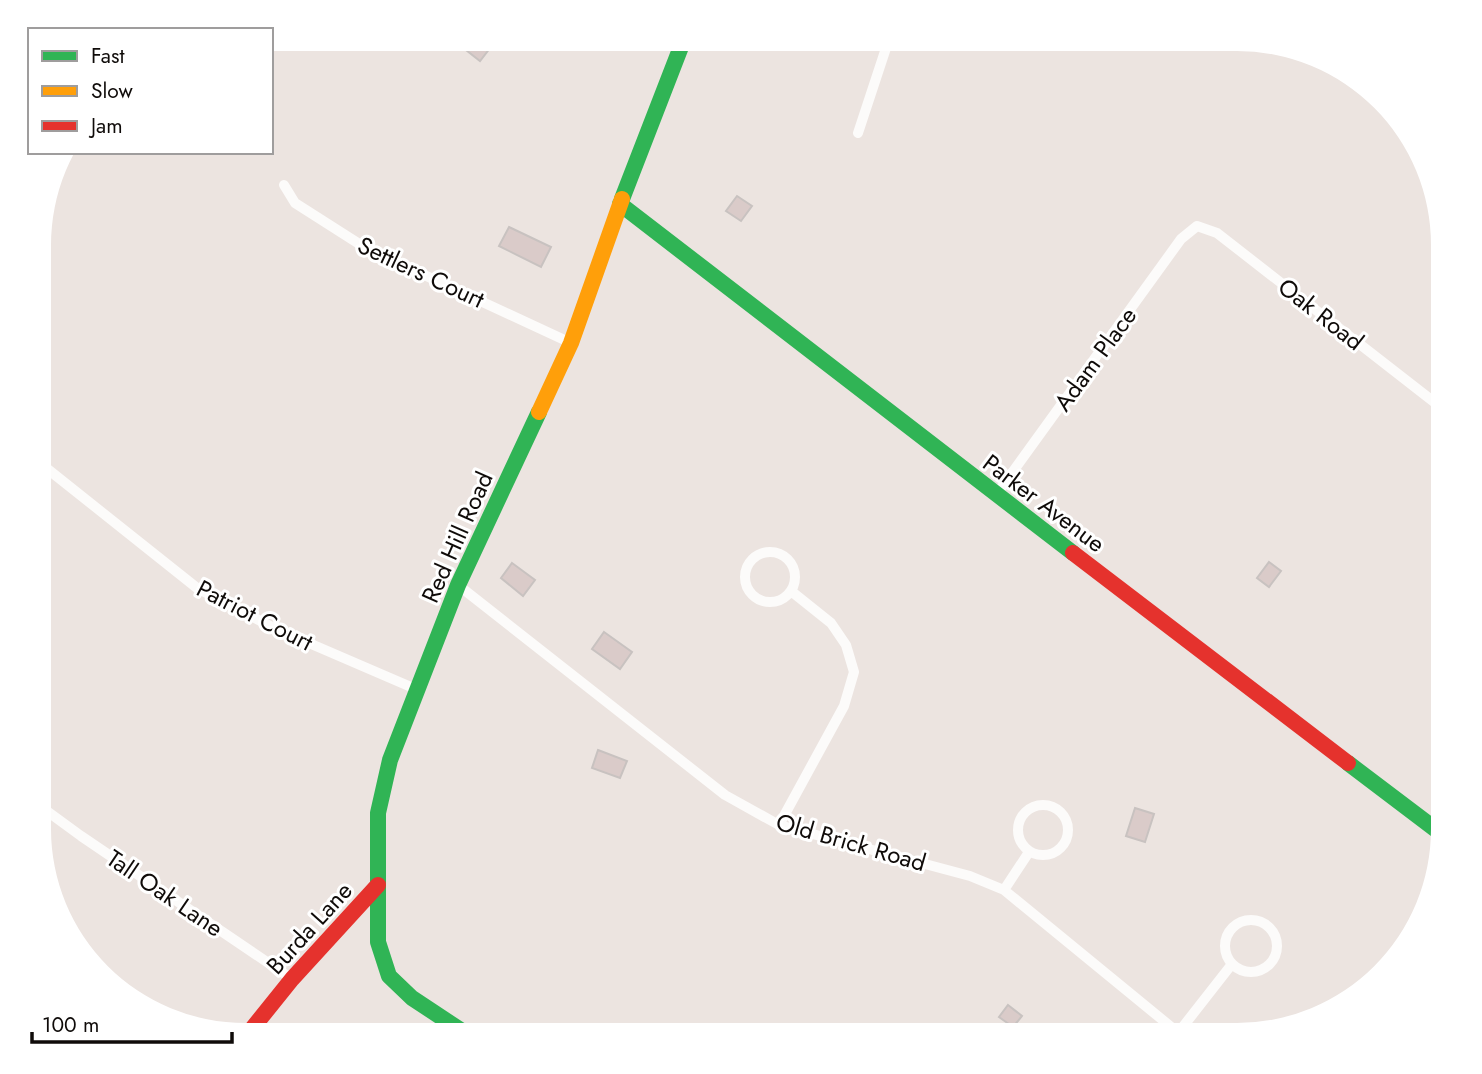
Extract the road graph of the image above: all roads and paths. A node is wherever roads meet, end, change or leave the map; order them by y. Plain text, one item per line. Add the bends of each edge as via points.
1 (679, 51) edge
2 (884, 51) edge
3 (858, 133) dead end
4 (284, 184) dead end
5 (620, 204) junction
6 (1197, 226) joint
7 (571, 343) junction
8 (1431, 400) edge
9 (51, 472) edge
10 (996, 495) junction
11 (458, 585) junction
12 (791, 591) junction
13 (418, 690) junction
14 (51, 814) edge
15 (779, 825) junction
16 (1431, 826) edge
17 (1029, 852) junction
18 (378, 885) junction
19 (1004, 890) junction
20 (1232, 964) junction
21 (292, 979) junction
22 (257, 1023) edge
23 (450, 1023) edge
24 (1167, 1023) edge
25 (1188, 1023) edge

1 - 5 street, Red Hill Road
2 - 3 street
4 - 7 street, Settlers Court via 295,203 364,247
5 - 7 street, Red Hill Road
5 - 10 street, Parker Avenue
6 - 8 street, Oak Road via 1217,233
6 - 10 street, Adam Place via 1181,239
7 - 11 street, Red Hill Road
9 - 13 street, Patriot Court via 197,588 274,628
10 - 16 street, Parker Avenue
11 - 13 street, Red Hill Road
11 - 15 street, Old Brick Road via 725,795
12 - 12 street via 795,575 782,555 760,554 748,566 746,584 758,599 775,602
12 - 15 street via 831,623 846,645 854,672 844,706
13 - 18 street, Red Hill Road via 390,760 378,813
14 - 21 street, Tall Oak Lane
15 - 19 street, Old Brick Road via 970,876
17 - 17 street via 1018,838 1022,815 1037,805 1058,810 1068,825 1063,847 1050,855
17 - 19 street
18 - 21 street, Burda Lane
18 - 23 street, Red Hill Road via 378,942 389,976
19 - 24 street, Old Brick Road
20 - 20 street via 1225,948 1234,926 1252,920 1268,927 1276,942 1268,965 1253,972
20 - 25 street
21 - 22 street, Burda Lane

